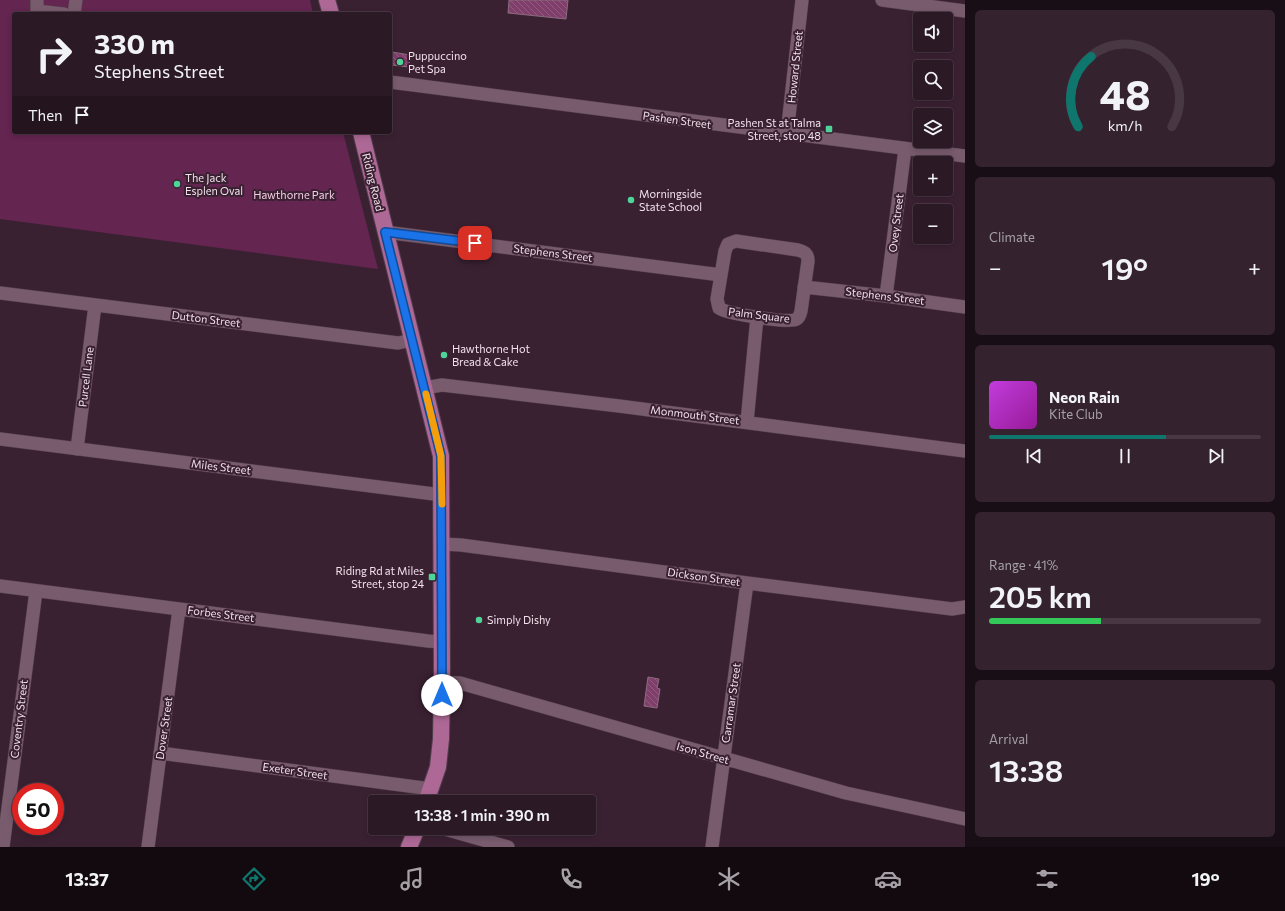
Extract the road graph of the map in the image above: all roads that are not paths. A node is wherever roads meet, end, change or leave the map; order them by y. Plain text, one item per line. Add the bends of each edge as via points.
1 (37, 0) edge
2 (76, 0) edge
3 (327, 0) edge
4 (802, 0) edge
5 (882, 0) edge
6 (965, 11) edge
7 (46, 12) edge
8 (74, 12) edge
9 (330, 12) edge
10 (392, 82) edge
11 (361, 134) edge
12 (787, 134) junction
13 (905, 149) junction
14 (965, 156) edge
15 (385, 232) junction
16 (721, 275) junction
17 (804, 287) junction
18 (0, 293) edge
19 (886, 296) junction
20 (95, 305) junction
21 (965, 307) edge
22 (758, 317) junction
23 (412, 340) junction
24 (424, 388) junction
25 (747, 422) junction
26 (0, 439) edge
27 (77, 449) junction
28 (965, 450) edge
29 (442, 496) junction
30 (442, 544) junction
31 (747, 583) junction
32 (0, 586) edge
33 (36, 590) junction
34 (965, 607) edge
35 (179, 609) junction
36 (442, 642) junction
37 (442, 682) junction
38 (160, 753) junction
39 (724, 759) junction
40 (424, 795) edge
41 (965, 820) edge
42 (407, 835) edge
43 (414, 835) edge
44 (466, 835) edge
45 (3, 847) edge
46 (148, 847) edge
47 (404, 847) edge
48 (409, 847) edge
49 (508, 847) edge
50 (712, 847) edge

1 - 7 street via 37,11
2 - 8 street
3 - 9 main road
4 - 12 street, Howard Street
5 - 6 street
10 - 12 street, Pashen Street
11 - 15 main road, Riding Road
12 - 13 street, Pashen Street
13 - 14 street, Pashen Street
13 - 19 street, Ovey Street
15 - 16 street, Stephens Street
15 - 23 main road, Riding Road
16 - 17 street, Palm Square via 728,244 736,241 798,250 806,254 808,261
16 - 22 street, Palm Square via 717,299 719,308 729,313
17 - 19 street, Stephens Street
17 - 22 street, Palm Square via 802,311 798,318 788,321
18 - 20 street, Dutton Street
19 - 21 street, Stephens Street
20 - 23 street, Dutton Street via 398,343
20 - 27 street, Purcell Lane
22 - 25 street
23 - 24 main road, Riding Road
24 - 25 street, Monmouth Street via 442,385
24 - 29 main road, Riding Road via 441,456
25 - 28 street, Monmouth Street
26 - 27 street, Miles Street
27 - 29 street, Miles Street
29 - 30 main road, Riding Road
30 - 31 street, Dickson Street
30 - 36 main road, Riding Road
31 - 34 street, Dickson Street via 952,609
31 - 39 street, Carramar Street
32 - 33 street, Forbes Street
33 - 35 street, Forbes Street
33 - 45 street, Coventry Street
35 - 36 street, Forbes Street
35 - 38 street, Dover Street
36 - 37 main road, Riding Road
37 - 39 street, Ison Street via 460,683
37 - 40 main road, Riding Road via 438,767
38 - 40 street, Exeter Street
38 - 46 street, Dover Street
39 - 41 street, Ison Street via 846,793
39 - 50 street, Carramar Street
42 - 47 main road
43 - 48 main road
44 - 49 street

